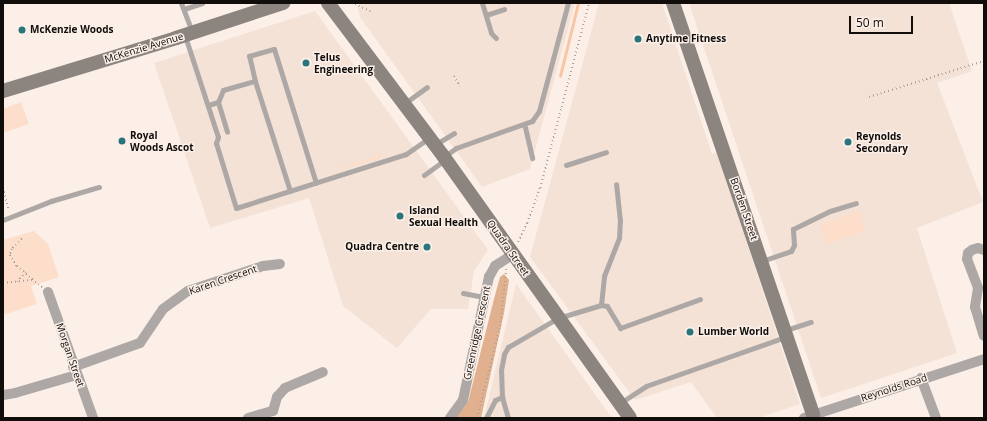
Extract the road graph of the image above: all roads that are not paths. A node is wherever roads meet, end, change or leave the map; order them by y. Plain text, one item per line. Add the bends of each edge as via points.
1 (181, 3) edge
2 (202, 3) edge
3 (283, 3) edge
4 (328, 3) edge
5 (482, 3) edge
6 (568, 3) edge
7 (673, 3) edge
8 (184, 9) junction
9 (504, 9) dead end
10 (486, 15) junction
11 (188, 34) junction
12 (496, 38) dead end
13 (255, 81) junction
14 (427, 87) dead end
15 (3, 90) edge
16 (218, 102) junction
17 (405, 103) junction
18 (208, 105) junction
19 (525, 127) dead end
20 (227, 132) dead end
21 (454, 133) dead end
22 (432, 141) junction
23 (606, 152) dead end
24 (445, 158) junction
25 (532, 158) dead end
26 (566, 165) dead end
27 (424, 175) dead end
28 (316, 183) junction
29 (616, 184) dead end
30 (99, 187) dead end
31 (290, 191) junction
32 (856, 203) dead end
33 (3, 220) edge
34 (984, 250) edge
35 (511, 256) junction
36 (762, 261) junction
37 (280, 264) dead end
38 (981, 287) edge
39 (48, 292) road end
40 (463, 293) dead end
41 (484, 297) junction
42 (700, 298) dead end
43 (601, 305) junction
44 (558, 318) junction
45 (811, 322) dead end
46 (786, 333) junction
47 (984, 336) edge
48 (984, 359) edge
49 (75, 371) junction
50 (323, 372) dead end
51 (921, 378) junction
52 (3, 395) edge
53 (502, 397) junction
54 (619, 404) junction
55 (275, 414) edge
56 (809, 416) edge
57 (93, 418) edge
58 (248, 418) edge
59 (450, 418) edge
60 (486, 418) edge
61 (508, 418) edge
62 (630, 418) edge
63 (936, 418) edge

1 - 8 lane
2 - 8 lane
3 - 11 main road, McKenzie Avenue
4 - 17 main road, Quadra Street
5 - 10 lane
6 - 24 lane via 539,111 532,121 456,148
7 - 36 main road, Borden Street
8 - 11 lane
9 - 10 lane
10 - 12 lane via 491,33
11 - 15 main road, McKenzie Avenue
11 - 18 lane via 199,86
13 - 16 lane via 223,90
13 - 28 lane via 249,56 274,49
13 - 31 lane
14 - 17 lane
16 - 18 lane
16 - 20 lane
17 - 22 main road, Quadra Street
18 - 31 lane via 218,137 216,143 236,208
19 - 25 lane
21 - 22 lane
22 - 24 main road, Quadra Street
22 - 28 lane via 406,154
23 - 26 lane
24 - 27 lane
24 - 35 main road, Quadra Street
28 - 31 lane
29 - 43 lane via 619,238 604,276
30 - 33 lane via 51,201
32 - 36 lane via 830,211 794,229 794,245 789,255
34 - 38 street via 972,250 967,259
35 - 41 street, Greenridge Crescent via 495,266
35 - 44 main road, Quadra Street
36 - 46 main road, Borden Street
37 - 49 street, Karen Crescent via 263,266 188,291 163,309 140,342
38 - 47 street via 975,307
39 - 49 street, Morgan Street
40 - 41 lane
41 - 59 street, Greenridge Crescent via 463,400
42 - 43 lane via 620,328 607,306
43 - 44 lane
44 - 53 lane via 508,347 501,370
44 - 54 main road, Quadra Street
45 - 46 lane
46 - 54 lane via 646,386
46 - 56 main road, Borden Street
48 - 51 street, Reynolds Road
49 - 52 street, Karen Crescent
49 - 57 street, Morgan Street
50 - 55 street via 285,388 277,397
51 - 56 street, Reynolds Road
51 - 63 street
53 - 60 lane via 495,400
53 - 61 lane
54 - 62 main road, Quadra Street
55 - 58 street

